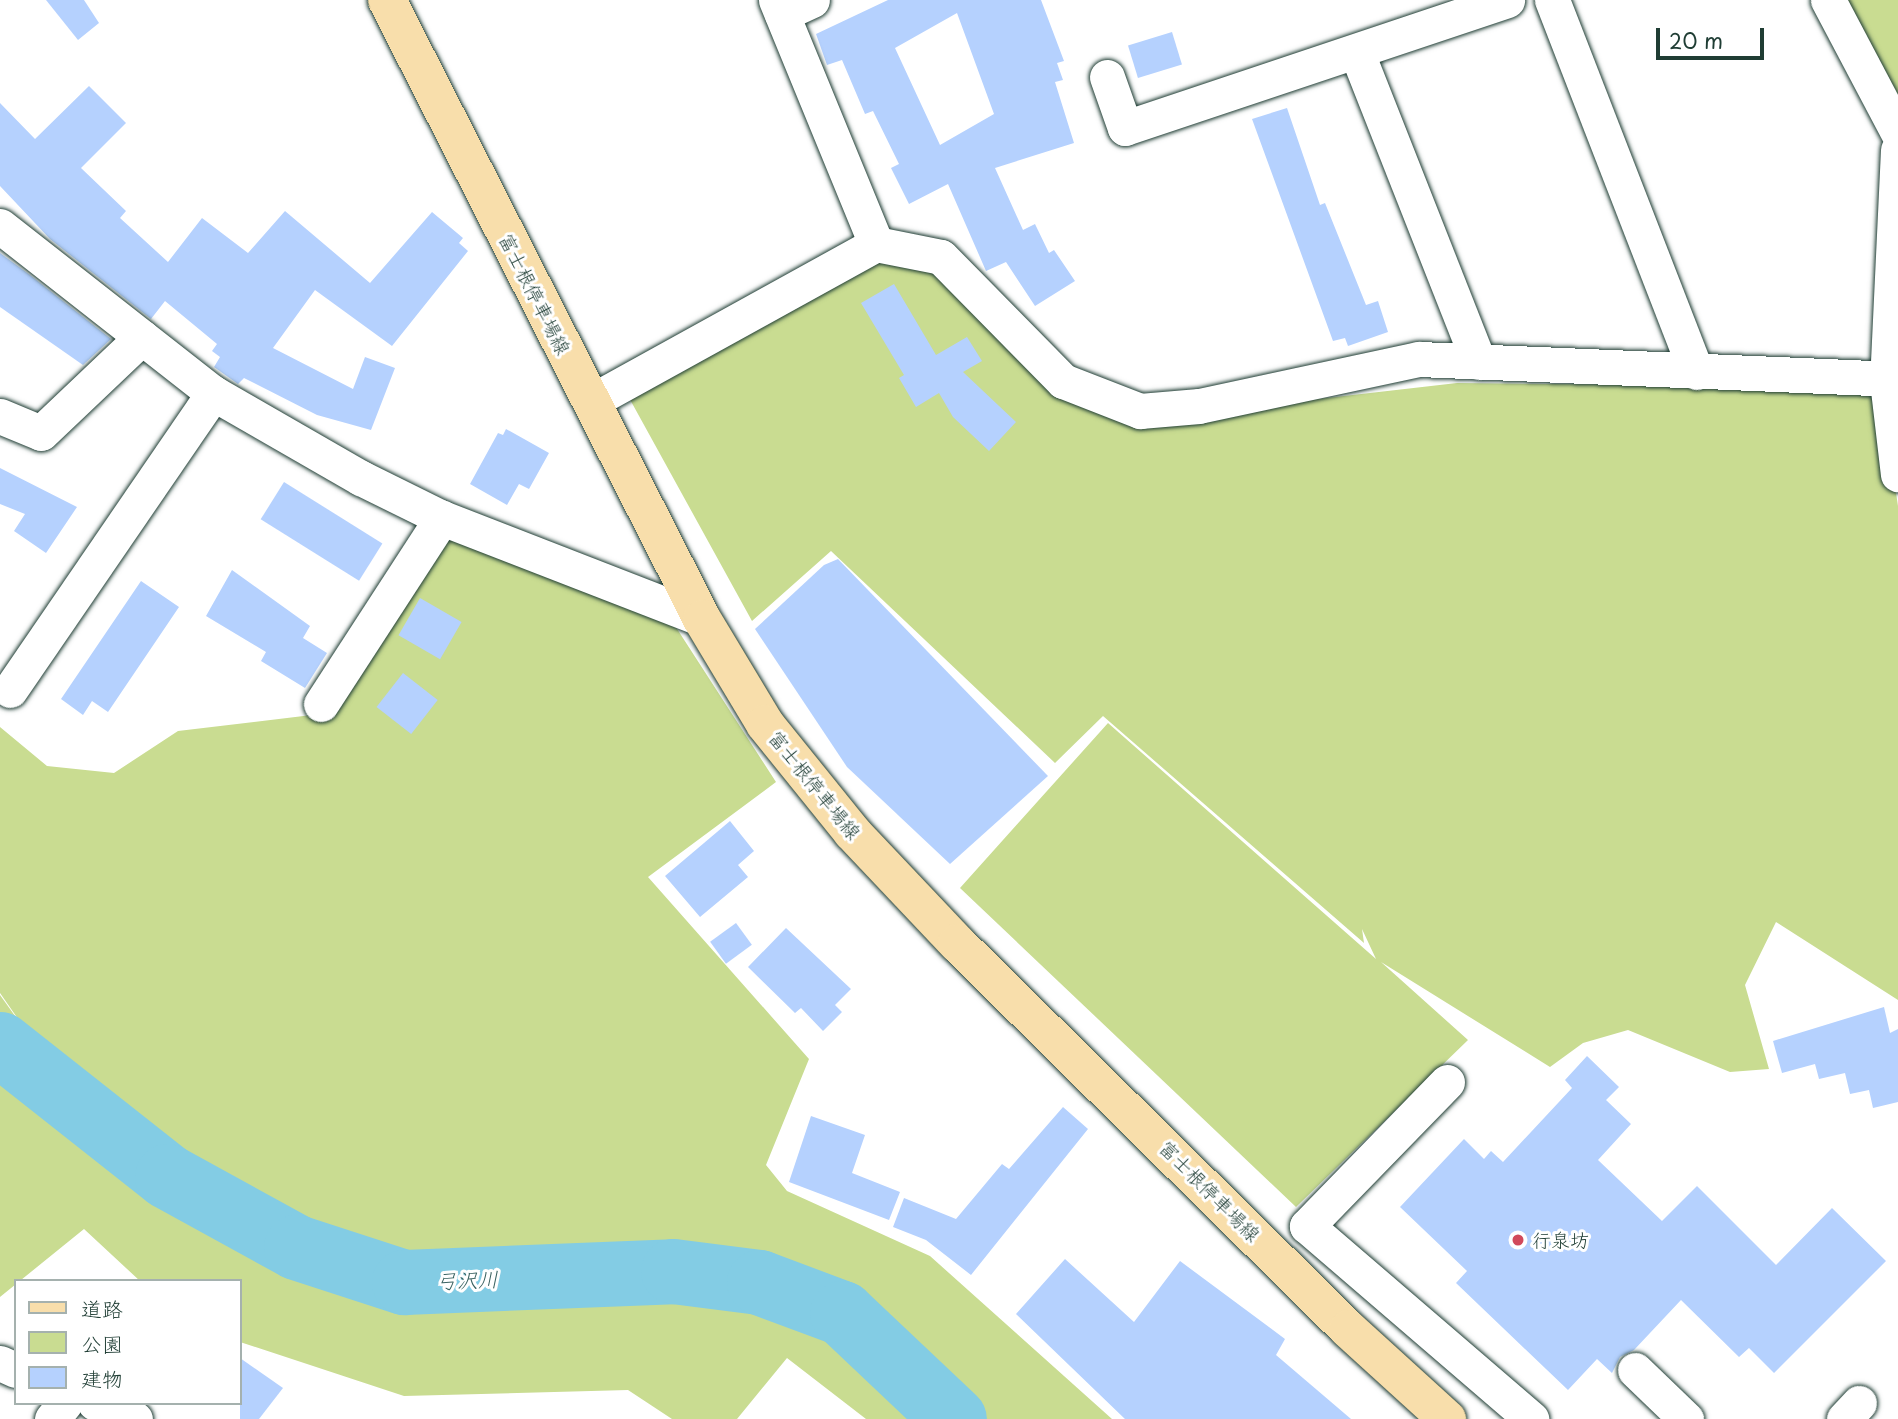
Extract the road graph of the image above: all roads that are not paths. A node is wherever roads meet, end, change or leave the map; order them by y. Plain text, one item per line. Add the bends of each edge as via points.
1 (387, 0) edge
2 (1507, 0) edge
3 (1552, 0) edge
4 (1828, 0) edge
5 (790, 5) edge
6 (1357, 53) junction
7 (1107, 77) dead end
8 (1898, 133) edge
9 (1898, 150) edge
10 (0, 226) edge
11 (876, 244) junction
12 (142, 337) junction
13 (1479, 362) junction
14 (1696, 372) junction
15 (1893, 380) edge
16 (213, 393) junction
17 (590, 402) junction
18 (0, 416) edge
19 (1898, 474) edge
20 (442, 518) junction
21 (702, 619) junction
22 (10, 690) dead end
23 (321, 704) dead end
24 (1447, 1082) dead end
25 (1635, 1370) dead end
26 (63, 1405) edge
27 (100, 1405) edge
28 (52, 1419) edge
29 (135, 1419) edge
30 (1447, 1419) edge
31 (1531, 1419) edge
32 (1686, 1419) edge

1 - 17 main road, 富士根停車場線
2 - 6 street
3 - 14 street
4 - 8 street
5 - 11 street
6 - 7 street via 1125,128
6 - 13 street
9 - 15 street
10 - 12 street
11 - 13 street via 942,257 1063,382 1140,411 1199,406 1419,359
11 - 17 street
12 - 16 street
12 - 18 street via 41,433
13 - 14 street
14 - 15 street
15 - 19 street
16 - 20 street via 361,478
16 - 22 street
17 - 21 main road, 富士根停車場線
20 - 21 street
20 - 23 street
21 - 30 main road, 富士根停車場線 via 765,724 852,832 1348,1329
24 - 31 street via 1307,1226
25 - 32 street
26 - 28 street
27 - 29 street

